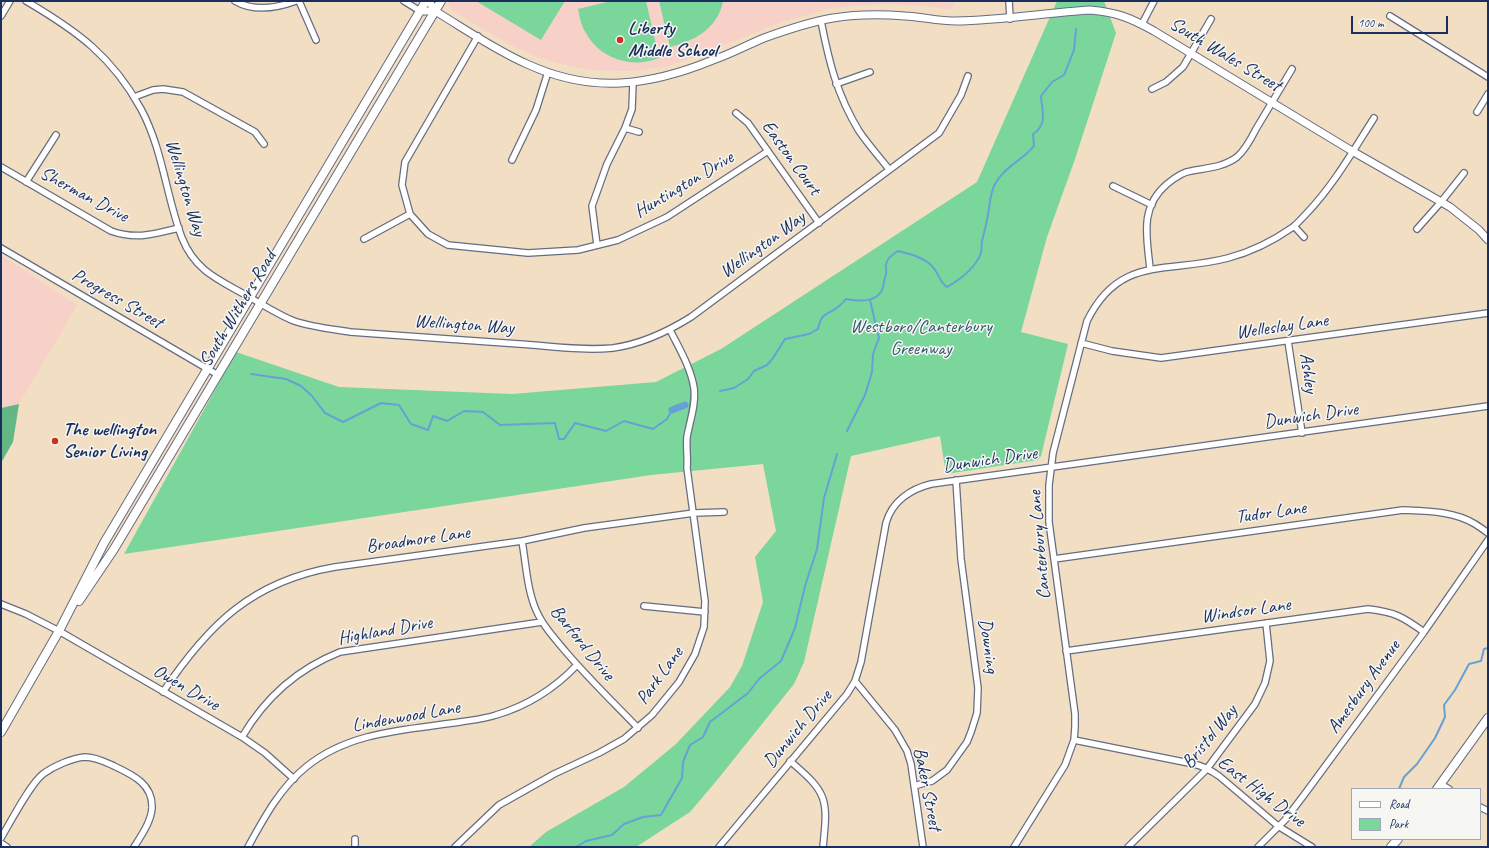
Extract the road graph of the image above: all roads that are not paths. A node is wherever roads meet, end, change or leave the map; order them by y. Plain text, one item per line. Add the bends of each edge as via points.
1 (10, 1) edge
2 (26, 1) edge
3 (235, 1) edge
4 (296, 1) edge
5 (299, 1) edge
6 (404, 1) edge
7 (426, 1) edge
8 (430, 1) edge
9 (441, 1) edge
10 (1009, 1) edge
11 (1154, 1) edge
12 (420, 11) junction
13 (435, 11) junction
14 (1, 16) edge
15 (1390, 16) dead end
16 (1010, 19) junction
17 (1211, 19) dead end
18 (821, 21) junction
19 (1142, 24) junction
20 (478, 36) junction
21 (316, 40) dead end
22 (1191, 53) junction
23 (1292, 69) dead end
24 (548, 72) junction
25 (870, 72) dead end
26 (968, 76) dead end
27 (1488, 77) edge
28 (633, 82) junction
29 (836, 84) junction
30 (1152, 89) dead end
31 (1488, 94) edge
32 (134, 97) junction
33 (1272, 103) junction
34 (1477, 112) dead end
35 (736, 113) dead end
36 (1374, 118) dead end
37 (625, 128) junction
38 (639, 132) dead end
39 (56, 136) dead end
40 (264, 144) dead end
41 (768, 151) junction
42 (1352, 151) junction
43 (512, 160) dead end
44 (1, 167) edge
45 (889, 169) junction
46 (1464, 173) dead end
47 (26, 182) junction
48 (1113, 186) dead end
49 (1441, 202) junction
50 (1152, 205) junction
51 (410, 214) junction
52 (819, 223) junction
53 (1294, 226) junction
54 (179, 228) junction
55 (1417, 229) dead end
56 (1304, 237) dead end
57 (364, 239) dead end
58 (1488, 240) edge
59 (596, 245) junction
60 (1, 248) edge
61 (1150, 269) junction
62 (250, 297) junction
63 (260, 303) junction
64 (1488, 313) edge
65 (670, 330) junction
66 (1288, 341) junction
67 (1081, 343) junction
68 (207, 369) junction
69 (218, 375) junction
70 (1488, 406) edge
71 (1302, 433) junction
72 (1051, 466) junction
73 (956, 480) junction
74 (724, 512) dead end
75 (694, 513) junction
76 (1488, 533) edge
77 (1488, 540) edge
78 (522, 541) junction
79 (1054, 559) junction
80 (1, 604) edge
81 (644, 606) dead end
82 (705, 612) junction
83 (542, 622) junction
84 (1266, 624) junction
85 (58, 631) junction
86 (1424, 632) junction
87 (1066, 651) junction
88 (577, 665) junction
89 (855, 681) junction
90 (163, 692) junction
91 (1488, 718) edge
92 (638, 728) junction
93 (1, 732) edge
94 (242, 737) junction
95 (1074, 740) junction
96 (790, 761) junction
97 (1206, 770) junction
98 (294, 779) junction
99 (914, 786) junction
100 (1439, 787) edge
101 (1278, 826) junction
102 (1, 838) edge
103 (356, 839) dead end
104 (1, 843) edge
105 (7, 847) edge
106 (134, 847) edge
107 (248, 847) edge
108 (355, 847) edge
109 (455, 847) edge
110 (719, 847) edge
111 (823, 847) edge
112 (923, 847) edge
113 (1014, 847) edge
114 (1128, 847) edge
115 (1258, 847) edge
116 (1312, 847) edge

1 - 14 street
2 - 32 street, Wellington Way via 88,42 117,72
3 - 4 street via 246,6 265,8
5 - 21 street
6 - 12 street
7 - 12 main road, South Withers Road
8 - 13 street
9 - 13 main road, South Withers Road
10 - 16 street
11 - 19 street
12 - 13 street
12 - 62 main road, South Withers Road
13 - 20 street, South Wales Street
13 - 63 main road, South Withers Road
15 - 27 street
16 - 18 street, South Wales Street via 954,21 876,15
16 - 19 street, South Wales Street via 1090,10 1120,14
17 - 22 street
18 - 28 street, South Wales Street via 764,38 673,75
18 - 29 street
19 - 22 street, South Wales Street
20 - 24 street, South Wales Street via 525,63
20 - 51 street, Huntington Drive via 405,162 402,185
22 - 30 street via 1183,67 1166,82
22 - 33 street, South Wales Street
23 - 33 street
24 - 28 street, South Wales Street via 591,82
24 - 43 street via 536,110
25 - 29 street
26 - 45 street, Wellington Way via 961,95 939,134
28 - 37 street via 632,109
29 - 45 street via 845,107 860,132
31 - 34 street
32 - 40 street via 153,90 183,92 255,132
32 - 54 street, Wellington Way via 156,144
33 - 42 street, South Wales Street
33 - 50 street via 1238,156 1216,167 1188,171 1172,179 1158,191
35 - 41 street, Easton Court via 748,123
36 - 42 street, Canterbury Lane
37 - 38 street
37 - 59 street via 607,164 592,206
39 - 47 street
41 - 52 street, Easton Court
41 - 59 street, Huntington Drive via 667,217 618,240
42 - 49 street, South Wales Street
42 - 53 street, Canterbury Lane via 1315,204
44 - 47 street, Sherman Drive
45 - 52 street, Wellington Way
46 - 49 street
47 - 54 street, Sherman Drive via 120,234 138,237
48 - 50 street
49 - 55 street
49 - 58 street, South Wales Street via 1470,222
50 - 61 street via 1147,217 1146,233
51 - 57 street
51 - 59 street, Huntington Drive via 428,234 448,244 528,253 578,250
52 - 65 street, Wellington Way
53 - 56 street
53 - 61 street, Canterbury Lane via 1262,246 1227,258
54 - 62 street, Wellington Way via 188,249 202,268 220,282
60 - 68 street, Progress Street
61 - 67 street, Canterbury Lane via 1123,279 1105,293 1087,321
62 - 63 street, Wellington Way
62 - 68 main road, South Withers Road
63 - 65 street, Wellington Way via 286,318 318,328 544,346 613,348 654,338
63 - 69 main road, South Withers Road
64 - 66 street, Welleslay Lane
65 - 75 street, Park Lane via 689,370 694,388 694,412 687,446 687,468
66 - 67 street, Welleslay Lane via 1161,358 1112,351
66 - 71 street, Ashley
67 - 72 street, Canterbury Lane
68 - 69 street, Progress Street
68 - 85 main road, South Withers Road via 104,543
69 - 85 main road, South Withers Road via 114,549
70 - 71 street, Dunwich Drive
71 - 72 street, Dunwich Drive
72 - 73 street, Dunwich Drive
72 - 79 street, Canterbury Lane via 1048,500
73 - 89 street, Dunwich Drive via 916,489 898,501 888,514 861,662
73 - 99 street, Downing via 961,559 978,688 977,713 967,742 947,770 932,781
74 - 75 street, Broadmore Lane
75 - 78 street, Broadmore Lane via 584,528
75 - 82 street, Park Lane
76 - 79 street, Tudor Lane via 1457,516 1432,511 1403,510
77 - 86 street, Amesbury Avenue
78 - 83 street, Barford Drive via 529,587
78 - 90 street, Broadmore Lane via 320,569 278,583 245,601 222,620 198,644
79 - 87 street, Canterbury Lane
80 - 85 street, Owen Drive
81 - 82 street
82 - 92 street, Park Lane via 700,643 690,663 666,699
83 - 88 street, Barford Drive
83 - 94 street, Highland Drive via 340,652 312,665 282,686 260,709
84 - 86 street, Windsor Lane via 1368,609 1391,612 1405,618
84 - 87 street, Windsor Lane
84 - 97 street, Bristol Way via 1270,661 1261,694
85 - 90 street, Owen Drive
85 - 93 main road, South Withers Road
86 - 101 street, Amesbury Avenue via 1304,795
87 - 95 street, Canterbury Lane via 1075,714
88 - 92 street, Barford Drive
88 - 98 street, Lindenwood Lane via 544,693 513,710 484,718 366,736 350,741 320,756
89 - 96 street, Dunwich Drive
89 - 99 street, Baker Street via 900,738 911,764
90 - 94 street, Owen Drive
91 - 100 main road
92 - 109 street, Park Lane via 599,753 499,804
94 - 98 street, Owen Drive via 265,753
95 - 97 street, East High Drive via 1194,764
95 - 113 street, Canterbury Lane via 1065,765
96 - 110 street, Dunwich Drive
96 - 111 street via 814,782 823,798 826,815
97 - 101 street, East High Drive via 1211,770 1219,776
97 - 114 street, Bristol Way
98 - 107 street, Lindenwood Lane via 268,812
99 - 112 street, Baker Street
101 - 115 street, Amesbury Avenue
101 - 116 street, East High Drive
102 - 106 street via 42,775 63,764 87,757 99,759 132,774 148,790 152,811
103 - 108 street
104 - 105 street

